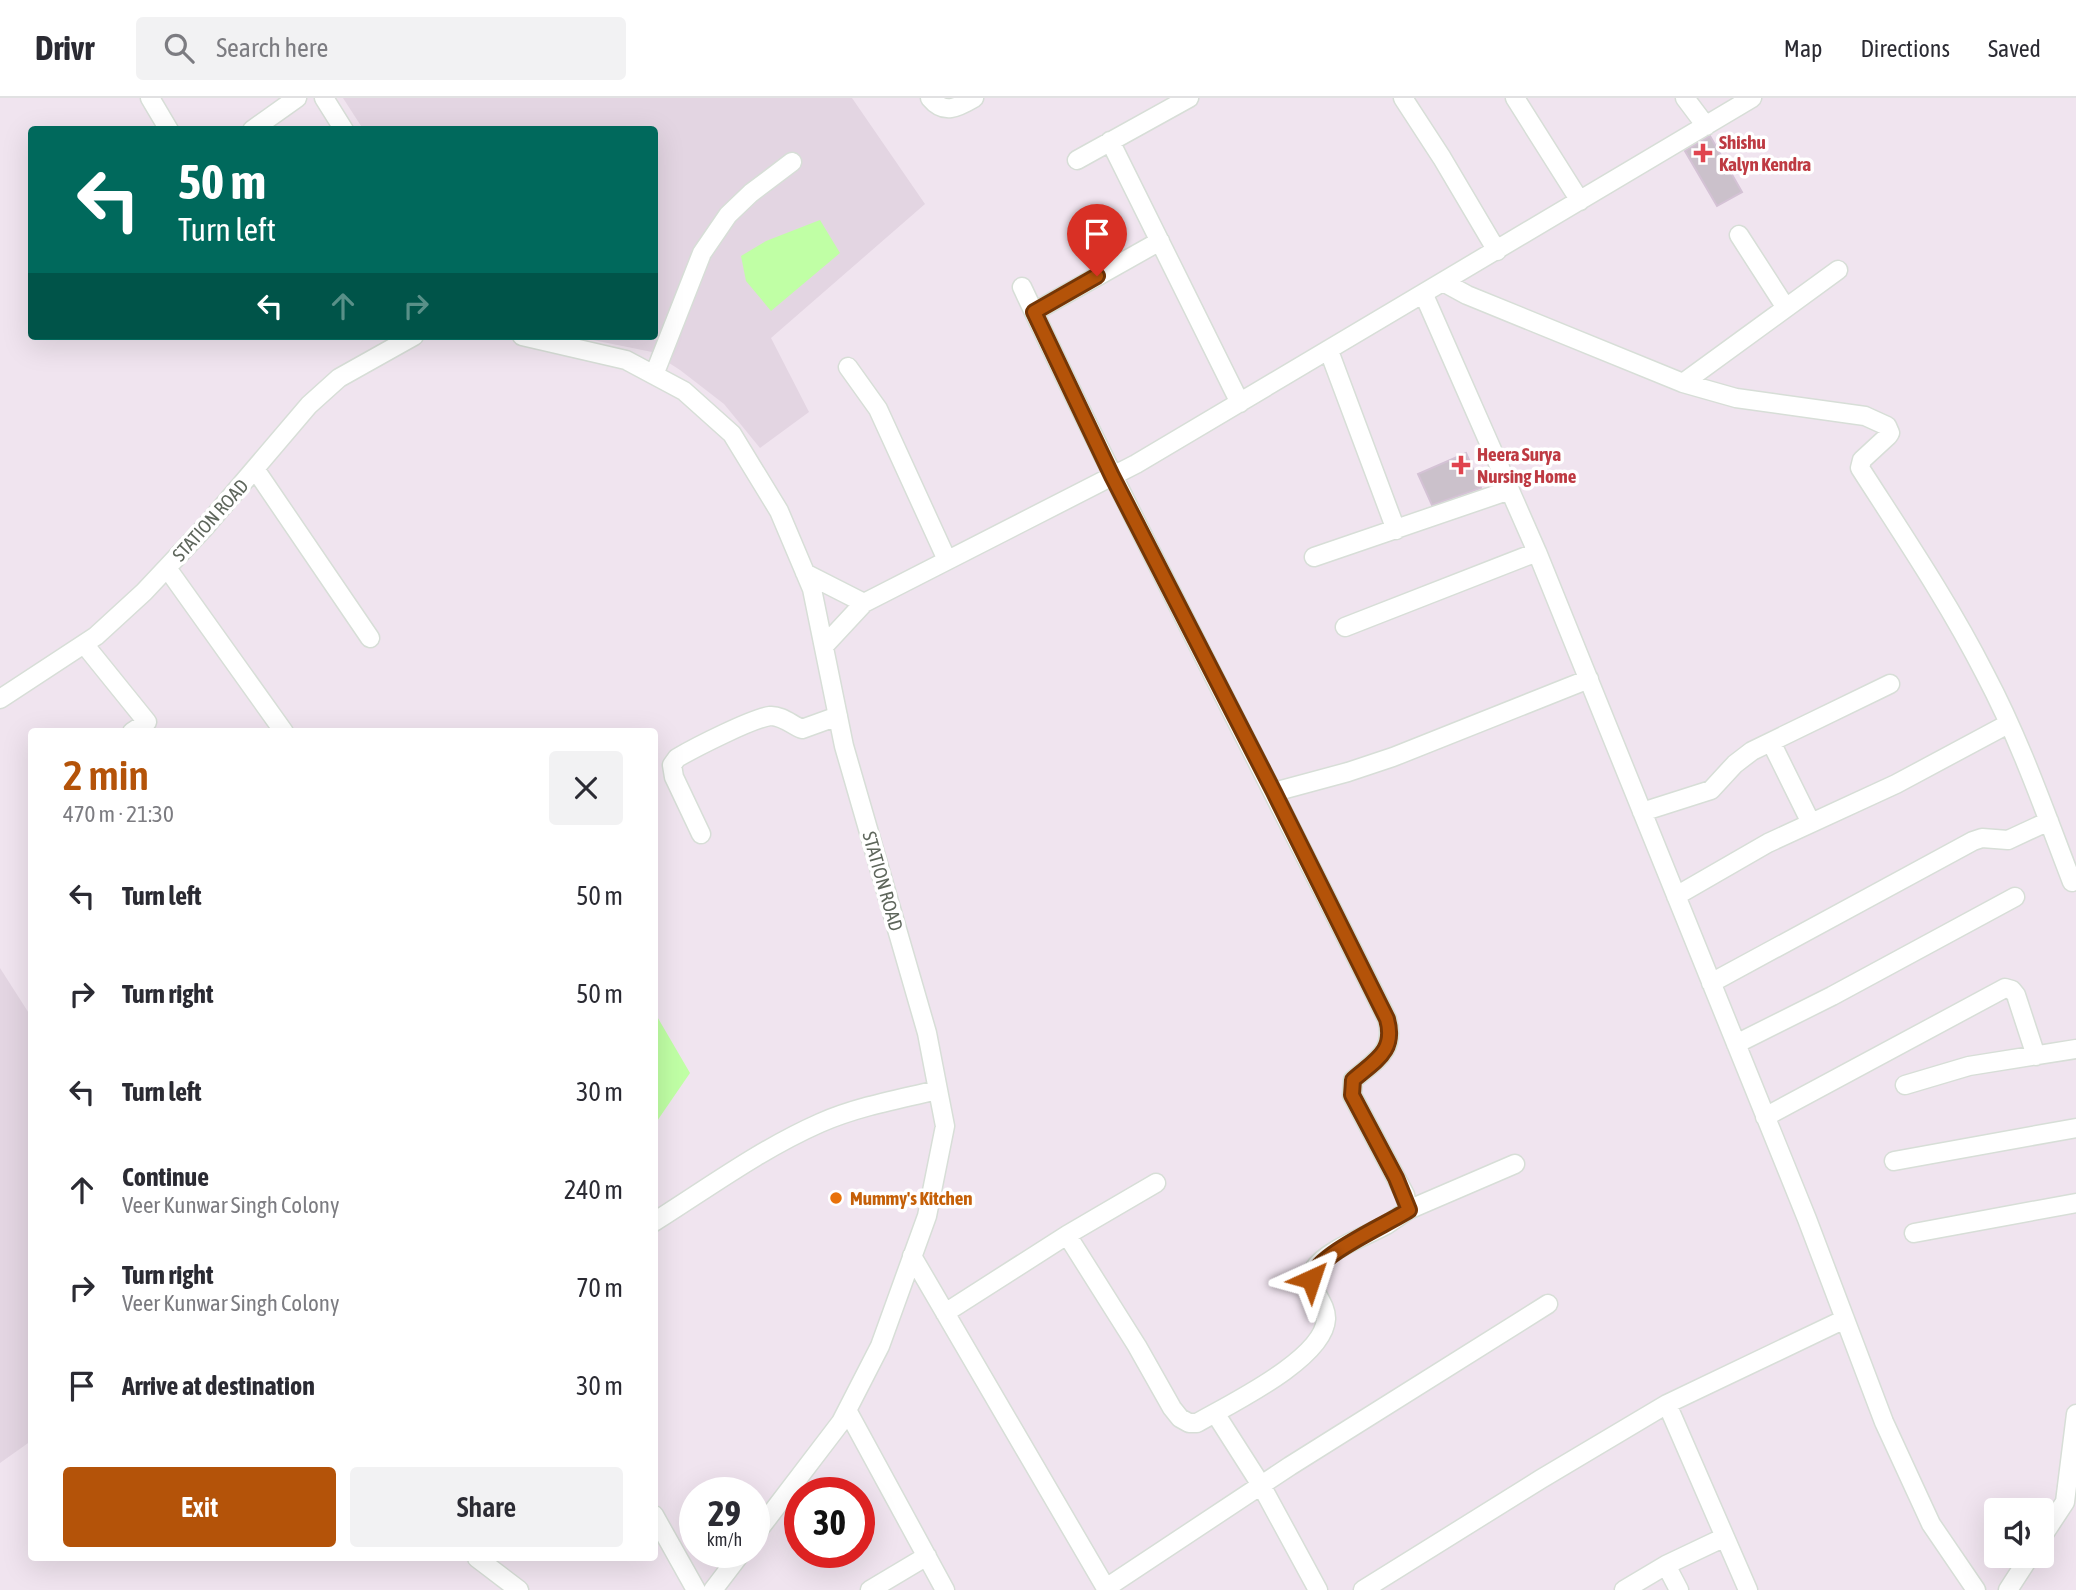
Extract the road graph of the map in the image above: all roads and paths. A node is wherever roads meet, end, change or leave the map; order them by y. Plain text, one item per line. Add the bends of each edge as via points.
1 (150, 98) edge
2 (297, 98) edge
3 (324, 98) edge
4 (929, 98) edge
5 (974, 98) edge
6 (1189, 98) edge
7 (1403, 98) edge
8 (1515, 98) edge
9 (1685, 98) edge
10 (1752, 98) edge
11 (167, 126) edge
12 (261, 126) edge
13 (342, 126) edge
14 (1706, 126) junction
15 (1110, 141) junction
16 (1077, 159) dead end
17 (792, 162) dead end
18 (1580, 201) junction
19 (1739, 235) dead end
20 (1160, 241) junction
21 (1497, 251) junction
22 (1838, 270) dead end
23 (1445, 283) junction
24 (1022, 287) dead end
25 (1424, 295) junction
26 (1786, 308) junction
27 (1034, 312) junction
28 (392, 340) edge
29 (539, 340) edge
30 (1329, 351) junction
31 (848, 367) dead end
32 (654, 375) junction
33 (1683, 383) junction
34 (1240, 403) junction
35 (255, 469) junction
36 (1112, 476) junction
37 (1510, 491) junction
38 (1396, 530) junction
39 (1537, 552) junction
40 (1314, 557) dead end
41 (947, 561) junction
42 (167, 568) junction
43 (805, 573) junction
44 (864, 603) junction
45 (1345, 627) dead end
46 (370, 638) dead end
47 (83, 644) junction
48 (824, 646) junction
49 (1588, 679) junction
50 (1890, 684) dead end
51 (0, 699) edge
52 (838, 716) junction
53 (2008, 724) junction
54 (138, 728) edge
55 (281, 728) edge
56 (1771, 742) junction
57 (1274, 792) junction
58 (1642, 812) junction
59 (2049, 821) junction
60 (1811, 823) junction
61 (701, 834) dead end
62 (2072, 882) dead end
63 (1676, 895) junction
64 (2015, 897) dead end
65 (1712, 983) junction
66 (1736, 1044) junction
67 (2076, 1049) edge
68 (2036, 1056) junction
69 (1905, 1085) dead end
70 (938, 1090) junction
71 (1765, 1117) junction
72 (2076, 1128) edge
73 (1894, 1161) dead end
74 (1515, 1164) dead end
75 (1156, 1182) dead end
76 (2076, 1203) edge
77 (1409, 1210) junction
78 (658, 1219) edge
79 (1914, 1233) dead end
80 (1067, 1235) junction
81 (912, 1256) junction
82 (1548, 1304) dead end
83 (945, 1313) junction
84 (1845, 1319) junction
85 (1667, 1404) junction
86 (847, 1410) junction
87 (1215, 1413) junction
88 (2076, 1414) edge
89 (1261, 1485) junction
90 (770, 1515) edge
91 (2054, 1519) edge
92 (658, 1522) edge
93 (1725, 1538) junction
94 (927, 1556) junction
95 (481, 1561) edge
96 (1666, 1565) junction
97 (730, 1568) edge
98 (2022, 1568) edge
99 (1107, 1589) edge
100 (519, 1590) edge
101 (696, 1590) edge
102 (713, 1590) edge
103 (870, 1590) edge
104 (945, 1590) edge
105 (1318, 1590) edge
106 (1363, 1590) edge
107 (1624, 1590) edge
108 (1679, 1590) edge
109 (1748, 1590) edge
110 (1976, 1590) edge
111 (2008, 1590) edge

1 - 11 street
2 - 12 street
3 - 13 street
4 - 5 street via 942,109 953,110
6 - 15 street
7 - 21 street
8 - 18 street
9 - 14 street
10 - 14 street
14 - 18 street
15 - 16 street
15 - 20 street
17 - 32 street via 728,215 702,253
18 - 21 street
19 - 26 street
20 - 27 street
20 - 34 street
21 - 23 street
22 - 26 street
23 - 25 street
23 - 33 street
24 - 27 street
25 - 30 street
25 - 37 street
26 - 33 street
27 - 36 street
28 - 35 street, STATION ROAD via 339,377 309,405
29 - 32 street, STATION ROAD via 626,360
30 - 34 street
30 - 38 street
31 - 41 street via 878,409
32 - 43 street, STATION ROAD via 684,391 732,434 779,511
33 - 53 street via 1736,398 1865,416 1887,426 1890,433 1862,460 1860,468 1964,635
34 - 36 street
35 - 42 street, STATION ROAD
35 - 46 street
36 - 41 street
36 - 57 street
37 - 38 street
37 - 39 street
38 - 40 street
39 - 45 street
39 - 49 street
41 - 44 street
42 - 47 street, STATION ROAD
42 - 55 street
43 - 44 street
43 - 48 street, STATION ROAD
44 - 48 street
47 - 51 street, STATION ROAD
47 - 54 street via 147,722
48 - 52 street, STATION ROAD
49 - 57 street via 1393,757
49 - 58 street
50 - 56 street
52 - 61 street via 802,729 771,716 677,758 672,765 674,777
52 - 70 street, STATION ROAD via 927,1033
53 - 59 street
53 - 60 street
56 - 58 street via 1744,756 1711,790
56 - 60 street
57 - 77 street via 1392,1034 1387,1049 1353,1080 1352,1095
58 - 63 street
59 - 62 street
59 - 65 street via 2008,840 1973,841
60 - 63 street
63 - 65 street
64 - 66 street
65 - 66 street
66 - 71 street
67 - 68 street
68 - 69 street via 1969,1066
68 - 71 street via 2016,995 2005,988
70 - 78 street via 821,1122
70 - 81 street, STATION ROAD via 945,1126 927,1216
71 - 84 street
72 - 73 street
74 - 77 street
75 - 80 street
76 - 79 street
77 - 87 street via 1319,1264 1311,1279 1326,1318 1316,1344 1294,1365
80 - 83 street
80 - 87 street via 1180,1418 1197,1423
81 - 83 street
81 - 86 street, STATION ROAD via 880,1346
82 - 89 street
83 - 99 street
84 - 85 street
84 - 110 street via 1884,1422 1931,1524
85 - 93 street
85 - 106 street
86 - 90 street, STATION ROAD
86 - 94 street
87 - 89 street
88 - 91 street via 2065,1502
89 - 99 street
89 - 105 street
92 - 101 street
93 - 96 street
93 - 109 street
94 - 103 street
94 - 104 street
95 - 100 street
96 - 107 street
96 - 108 street
97 - 102 street
98 - 111 street

